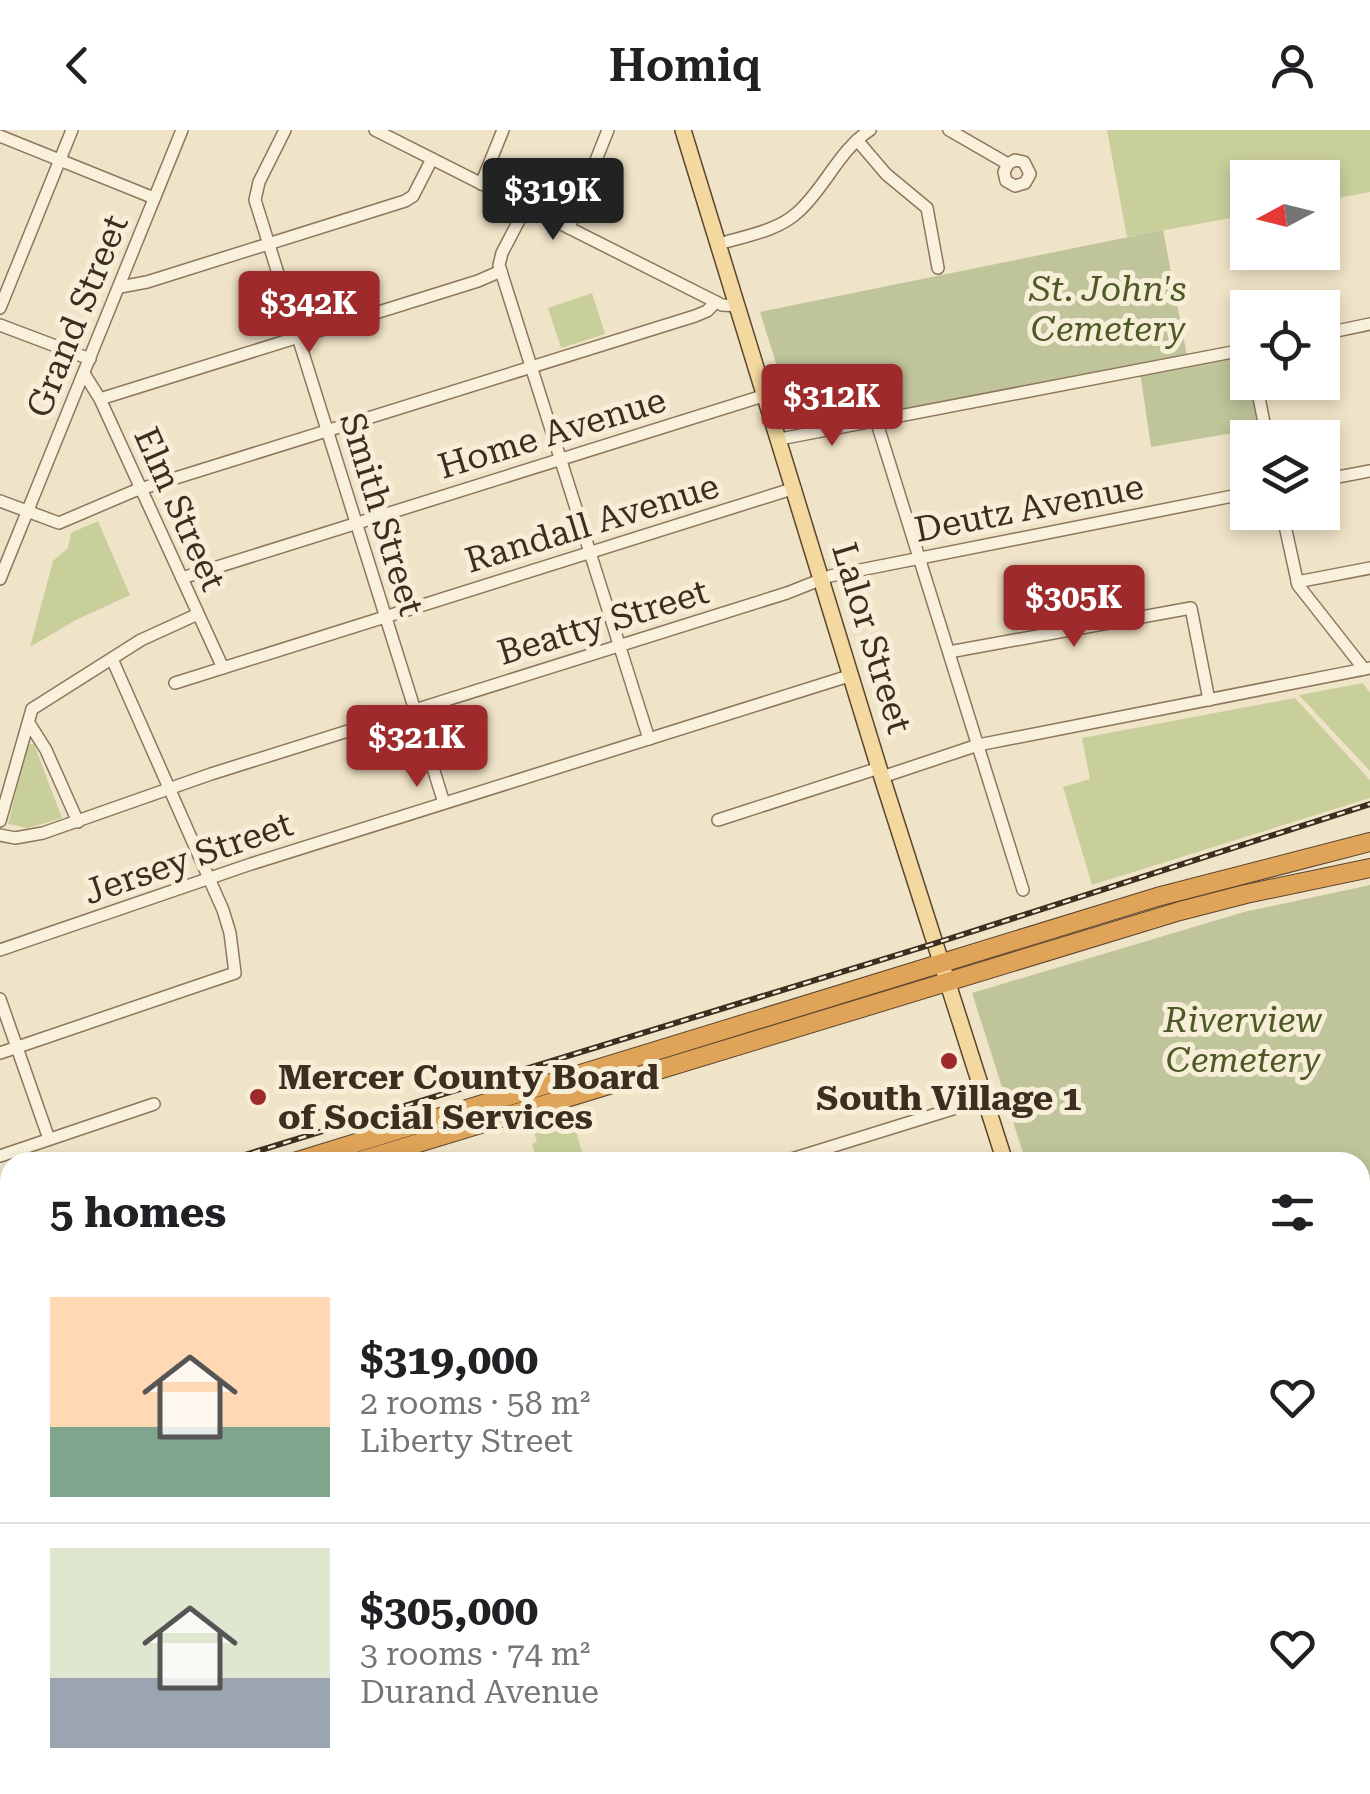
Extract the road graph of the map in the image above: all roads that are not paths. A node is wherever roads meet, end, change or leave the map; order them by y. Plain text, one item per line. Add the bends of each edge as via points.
1 (72, 130) edge
2 (182, 130) edge
3 (285, 130) edge
4 (374, 130) edge
5 (503, 130) edge
6 (608, 130) edge
7 (683, 130) edge
8 (870, 130) edge
9 (949, 130) edge
10 (397, 135) edge
11 (0, 136) edge
12 (857, 140) junction
13 (432, 159) junction
14 (60, 160) junction
15 (1008, 164) dead end
16 (481, 184) junction
17 (154, 198) junction
18 (526, 207) junction
19 (570, 228) junction
20 (269, 244) junction
21 (719, 244) junction
22 (938, 268) dead end
23 (501, 271) junction
24 (120, 286) junction
25 (716, 302) junction
26 (738, 306) junction
27 (0, 308) edge
28 (1370, 324) edge
29 (0, 325) edge
30 (1340, 330) edge
31 (298, 337) junction
32 (1230, 351) edge
33 (90, 359) junction
34 (532, 366) junction
35 (84, 375) junction
36 (766, 395) junction
37 (100, 399) junction
38 (876, 420) junction
39 (327, 430) junction
40 (780, 439) junction
41 (561, 459) junction
42 (1370, 471) edge
43 (1340, 477) edge
44 (796, 488) junction
45 (141, 489) junction
46 (1230, 498) edge
47 (0, 501) edge
48 (27, 512) junction
49 (356, 524) junction
50 (1286, 530) edge
51 (590, 552) junction
52 (920, 558) junction
53 (1370, 568) edge
54 (182, 578) junction
55 (0, 579) edge
56 (822, 580) junction
57 (1297, 582) junction
58 (198, 614) junction
59 (386, 617) junction
60 (620, 645) junction
61 (949, 652) junction
62 (112, 659) junction
63 (222, 668) junction
64 (1367, 669) edge
65 (852, 675) junction
66 (176, 683) dead end
67 (1209, 700) junction
68 (415, 710) junction
69 (29, 722) junction
70 (649, 739) junction
71 (978, 745) junction
72 (881, 772) junction
73 (170, 790) junction
74 (444, 803) junction
75 (718, 820) dead end
76 (0, 822) edge
77 (78, 822) junction
78 (0, 835) edge
79 (1366, 842) edge
80 (1370, 868) edge
81 (210, 879) junction
82 (1023, 890) dead end
83 (0, 950) edge
84 (943, 963) junction
85 (949, 982) junction
86 (0, 999) edge
87 (17, 1048) junction
88 (0, 1054) edge
89 (985, 1099) junction
90 (154, 1104) dead end
91 (49, 1139) junction
92 (12, 1152) edge
93 (327, 1152) edge
94 (389, 1152) edge
95 (814, 1152) edge
96 (1002, 1152) edge

1 - 14 street
2 - 17 street, Grand Street
3 - 20 street, Smith Street via 254,195
4 - 10 street
5 - 16 street
6 - 19 street
7 - 21 main road, Lalor Street
8 - 12 street
9 - 15 street
10 - 13 street
11 - 14 street
12 - 21 street via 789,219
12 - 22 street via 928,208
13 - 16 street
13 - 20 street via 411,198
14 - 17 street
14 - 27 street
16 - 18 street
17 - 24 street, Grand Street
18 - 19 street
18 - 23 street via 499,261
19 - 25 street
20 - 24 street
20 - 31 street, Smith Street
21 - 26 main road, Lalor Street
23 - 31 street
23 - 34 street
24 - 33 street, Grand Street
25 - 26 street
25 - 34 street via 695,316
26 - 36 main road, Lalor Street
28 - 30 street
29 - 33 street
31 - 37 street
31 - 39 street, Smith Street
32 - 38 street
33 - 35 street, Grand Street
34 - 39 street
34 - 41 street
35 - 37 street, Elm Street
35 - 48 street, Grand Street
36 - 40 main road, Lalor Street
36 - 41 street, Home Avenue
37 - 45 street, Elm Street
38 - 40 street
38 - 52 street
39 - 45 street
39 - 49 street, Smith Street
40 - 44 main road, Lalor Street
41 - 49 street, Home Avenue
41 - 51 street
42 - 43 street
44 - 51 street, Randall Avenue
44 - 56 main road, Lalor Street
45 - 48 street via 60,523
45 - 54 street, Elm Street
46 - 52 street, Deutz Avenue
47 - 48 street
48 - 55 street, Grand Street
49 - 54 street, Home Avenue
49 - 59 street, Smith Street
50 - 57 street
51 - 59 street, Randall Avenue
51 - 60 street
52 - 56 street, Deutz Avenue
52 - 61 street
53 - 57 street
54 - 58 street, Elm Street
56 - 60 street, Beatty Street
56 - 65 main road, Lalor Street
57 - 64 street
58 - 62 street
58 - 63 street, Elm Street
59 - 63 street, Randall Avenue
59 - 68 street, Smith Street
60 - 68 street, Beatty Street
60 - 70 street
61 - 67 street via 1191,608
61 - 71 street
62 - 69 street via 36,706
62 - 73 street
63 - 66 street, Randall Avenue
64 - 67 street
65 - 70 street, Jersey Street
65 - 72 main road, Lalor Street
67 - 71 street
68 - 73 street, Beatty Street
68 - 74 street, Smith Street
69 - 76 street
69 - 77 street
70 - 74 street, Jersey Street
71 - 72 street
71 - 82 street
72 - 75 street
72 - 84 main road, Lalor Street
73 - 77 street, Beatty Street
73 - 81 street
74 - 81 street, Jersey Street
77 - 78 street, Beatty Street via 23,838
79 - 84 highway via 1186,888
80 - 85 highway via 1246,894
81 - 83 street, Jersey Street
81 - 87 street via 228,925 235,973
84 - 85 main road, Lalor Street
84 - 93 highway
85 - 89 main road, Lalor Street
85 - 94 highway
86 - 87 street
87 - 88 street
87 - 91 street
89 - 95 street
89 - 96 main road, Lalor Street
90 - 91 street
91 - 92 street

